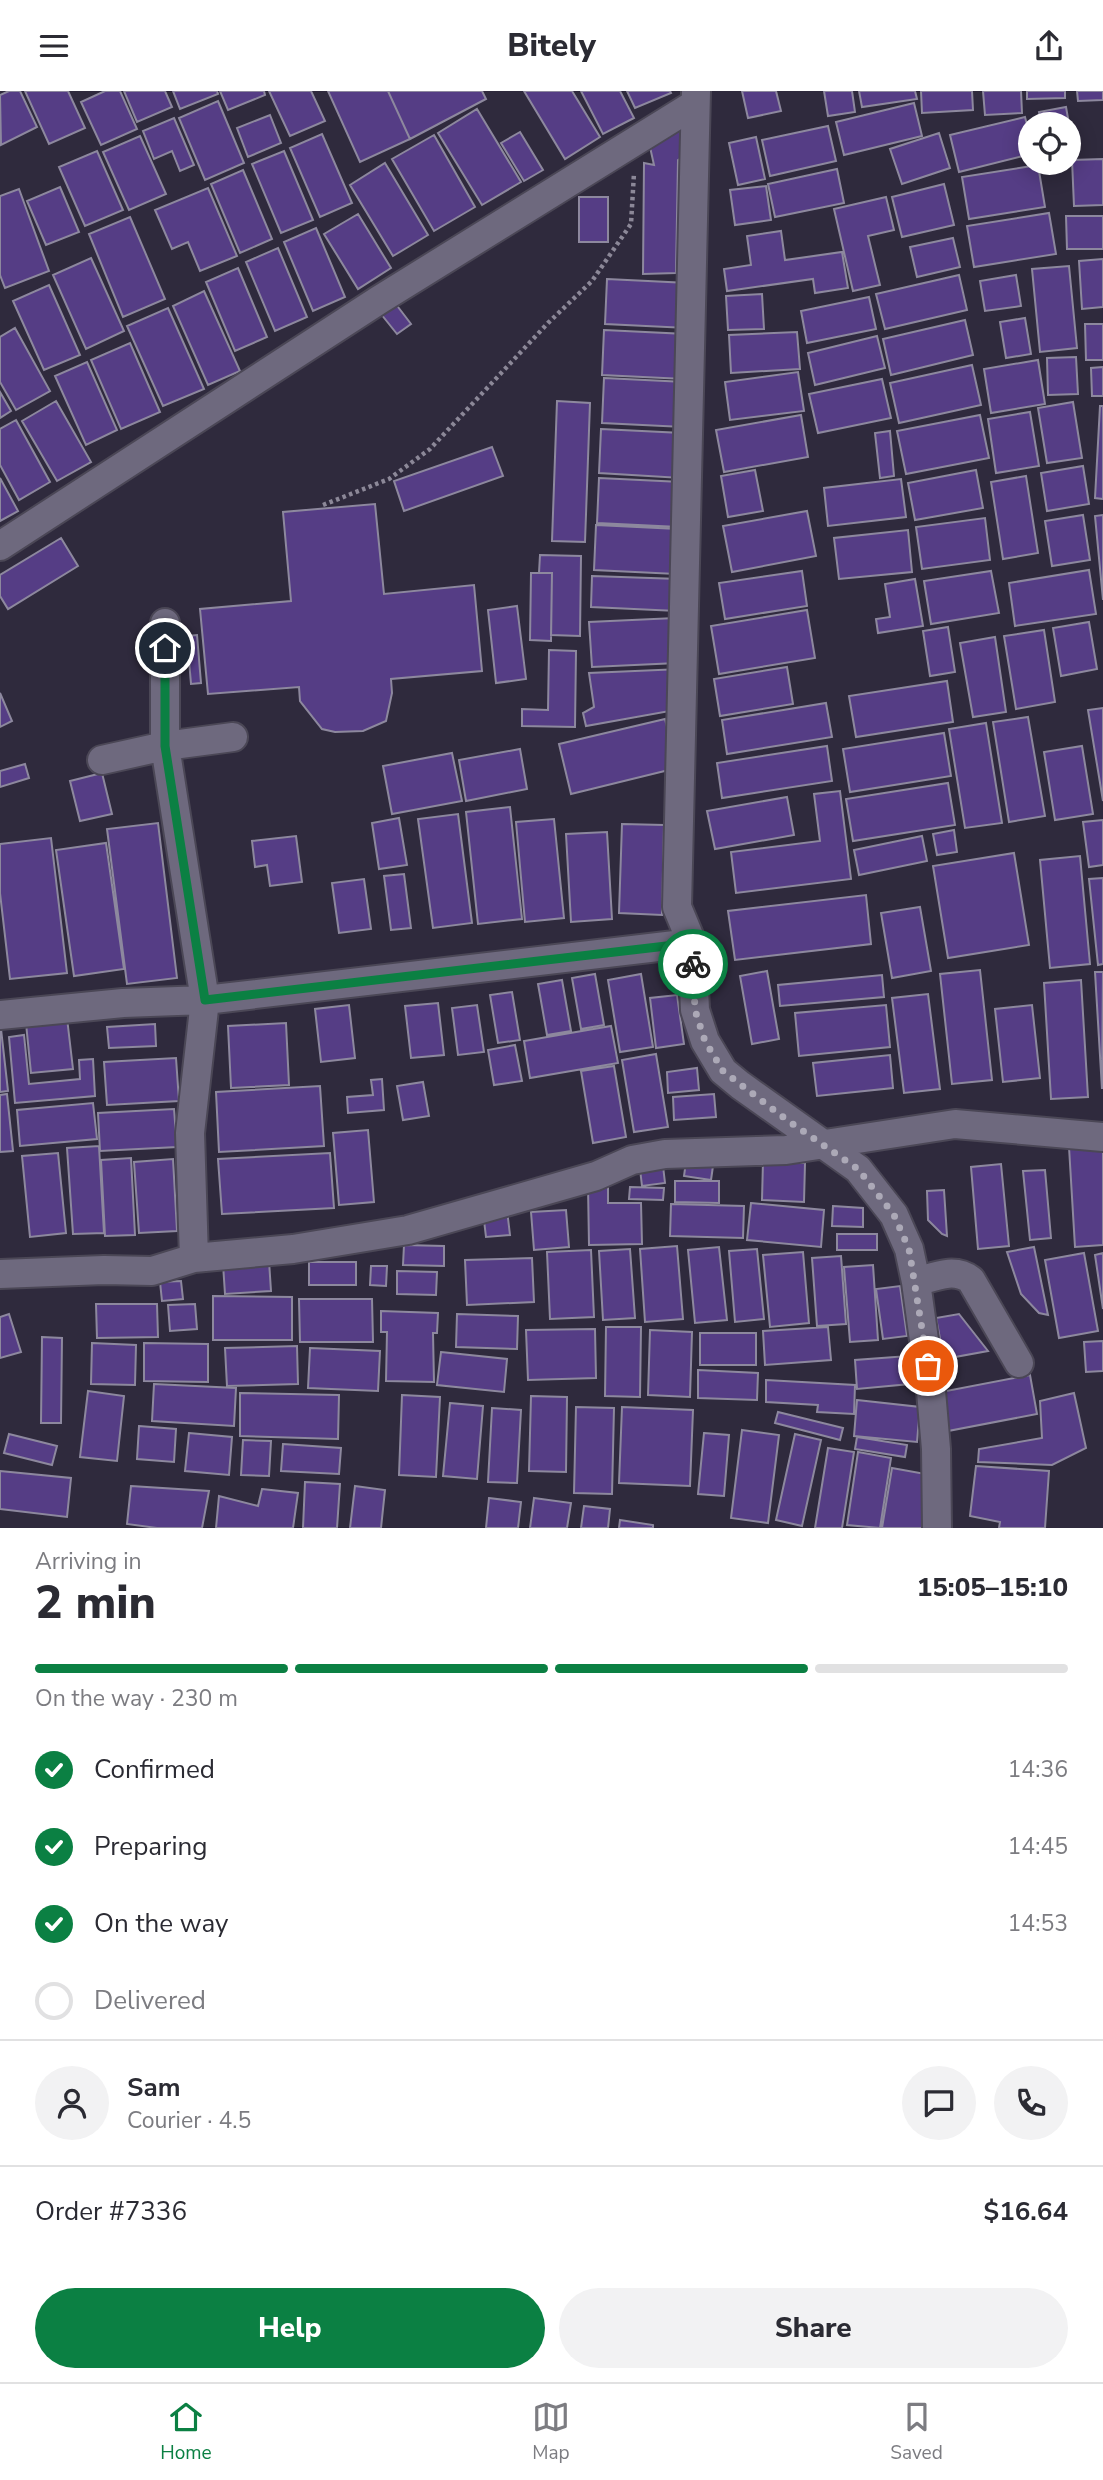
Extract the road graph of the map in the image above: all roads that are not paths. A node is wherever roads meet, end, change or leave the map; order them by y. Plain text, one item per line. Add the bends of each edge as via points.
1 (695, 98) edge
2 (0, 546) edge
3 (165, 623) dead end
4 (233, 737) dead end
5 (165, 746) junction
6 (102, 760) dead end
7 (692, 943) junction
8 (205, 1000) junction
9 (0, 1015) edge
10 (1103, 1137) edge
11 (821, 1145) junction
12 (194, 1258) junction
13 (0, 1274) edge
14 (916, 1282) junction
15 (1018, 1363) dead end
16 (937, 1528) edge

1 - 2 street via 636,141 379,300
1 - 7 street via 677,907
3 - 5 street
4 - 5 street
5 - 6 street
5 - 8 street
7 - 8 street
7 - 11 street via 695,1010 712,1054 723,1071
8 - 9 street
8 - 12 street via 190,1133
10 - 11 street via 955,1124
11 - 12 street via 654,1156 408,1230
11 - 14 street via 858,1169 894,1215 909,1249
12 - 13 street via 152,1271
14 - 15 street via 952,1272 965,1275
14 - 16 street via 932,1391

